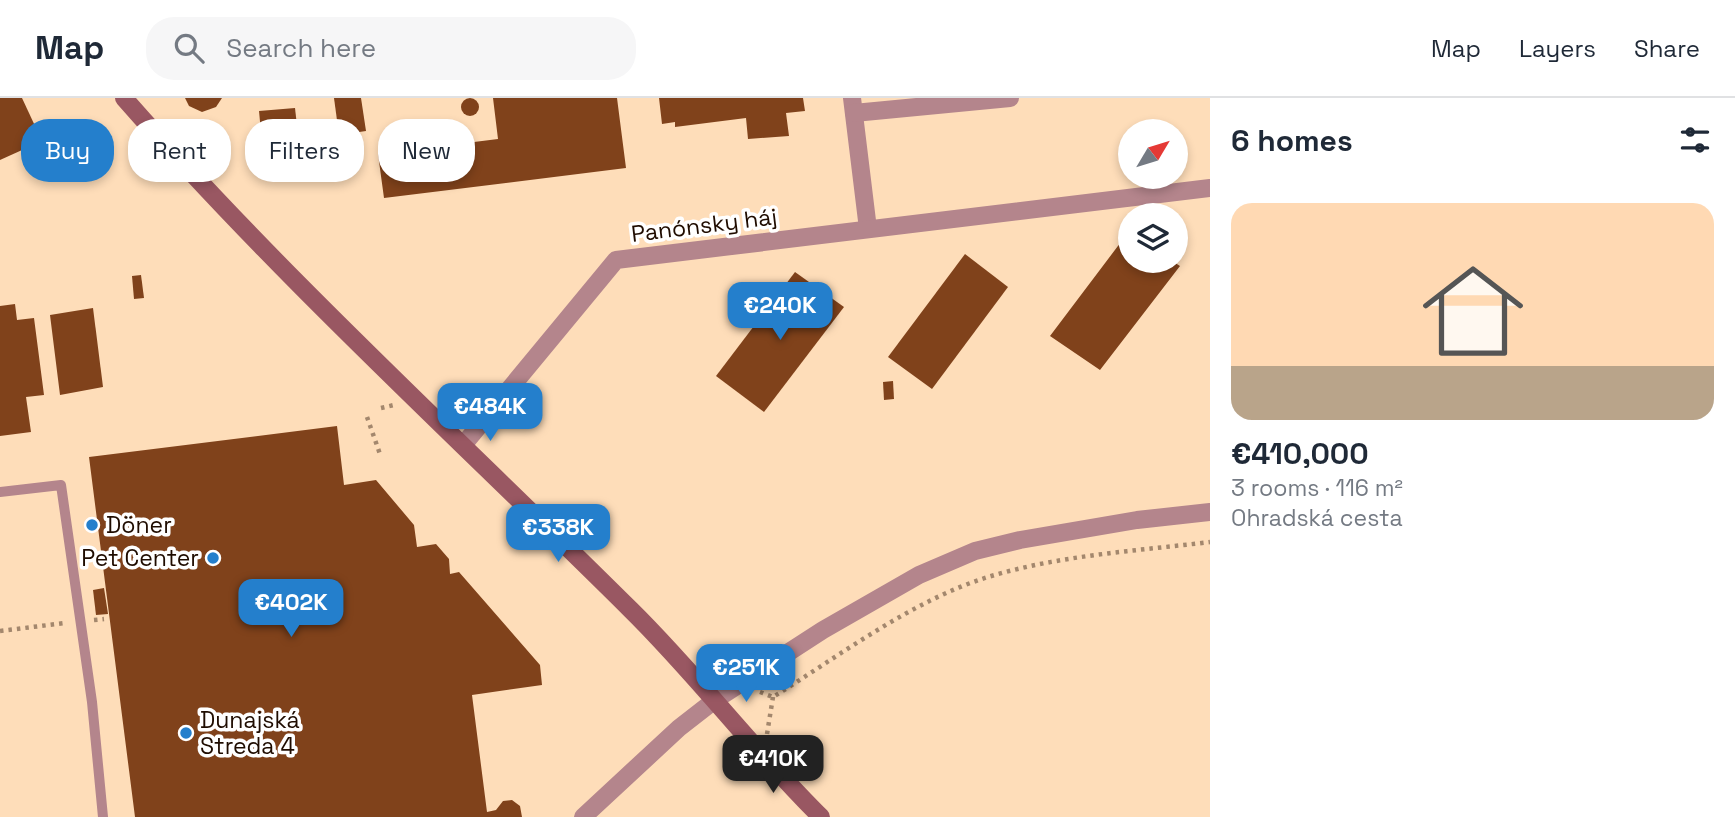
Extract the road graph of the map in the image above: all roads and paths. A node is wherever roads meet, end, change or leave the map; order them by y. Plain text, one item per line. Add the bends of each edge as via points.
1 (124, 98) edge
2 (1010, 98) edge
3 (921, 102) edge
4 (853, 106) edge
5 (1210, 188) edge
6 (868, 229) junction
7 (367, 417) dead end
8 (464, 444) junction
9 (381, 457) dead end
10 (0, 492) edge
11 (1210, 512) edge
12 (1210, 542) edge
13 (104, 619) dead end
14 (95, 620) dead end
15 (71, 622) dead end
16 (0, 631) edge
17 (697, 658) dead end
18 (731, 667) dead end
19 (757, 690) dead end
20 (773, 697) junction
21 (715, 700) junction
22 (767, 734) dead end
23 (103, 817) edge
24 (583, 817) edge
25 (821, 817) edge

1 - 8 street via 319,303
2 - 3 street
3 - 4 street
4 - 6 street
5 - 6 street, Panónsky háj
6 - 8 street, Panónsky háj via 616,260
7 - 9 path
8 - 21 street
10 - 23 lane via 61,485 92,702
11 - 21 street via 1124,522 975,551 878,598
12 - 20 path via 1046,562 985,578 920,607
13 - 14 path
15 - 16 path
17 - 18 path via 716,667
19 - 20 path
20 - 22 path
21 - 24 street via 678,728
21 - 25 street

